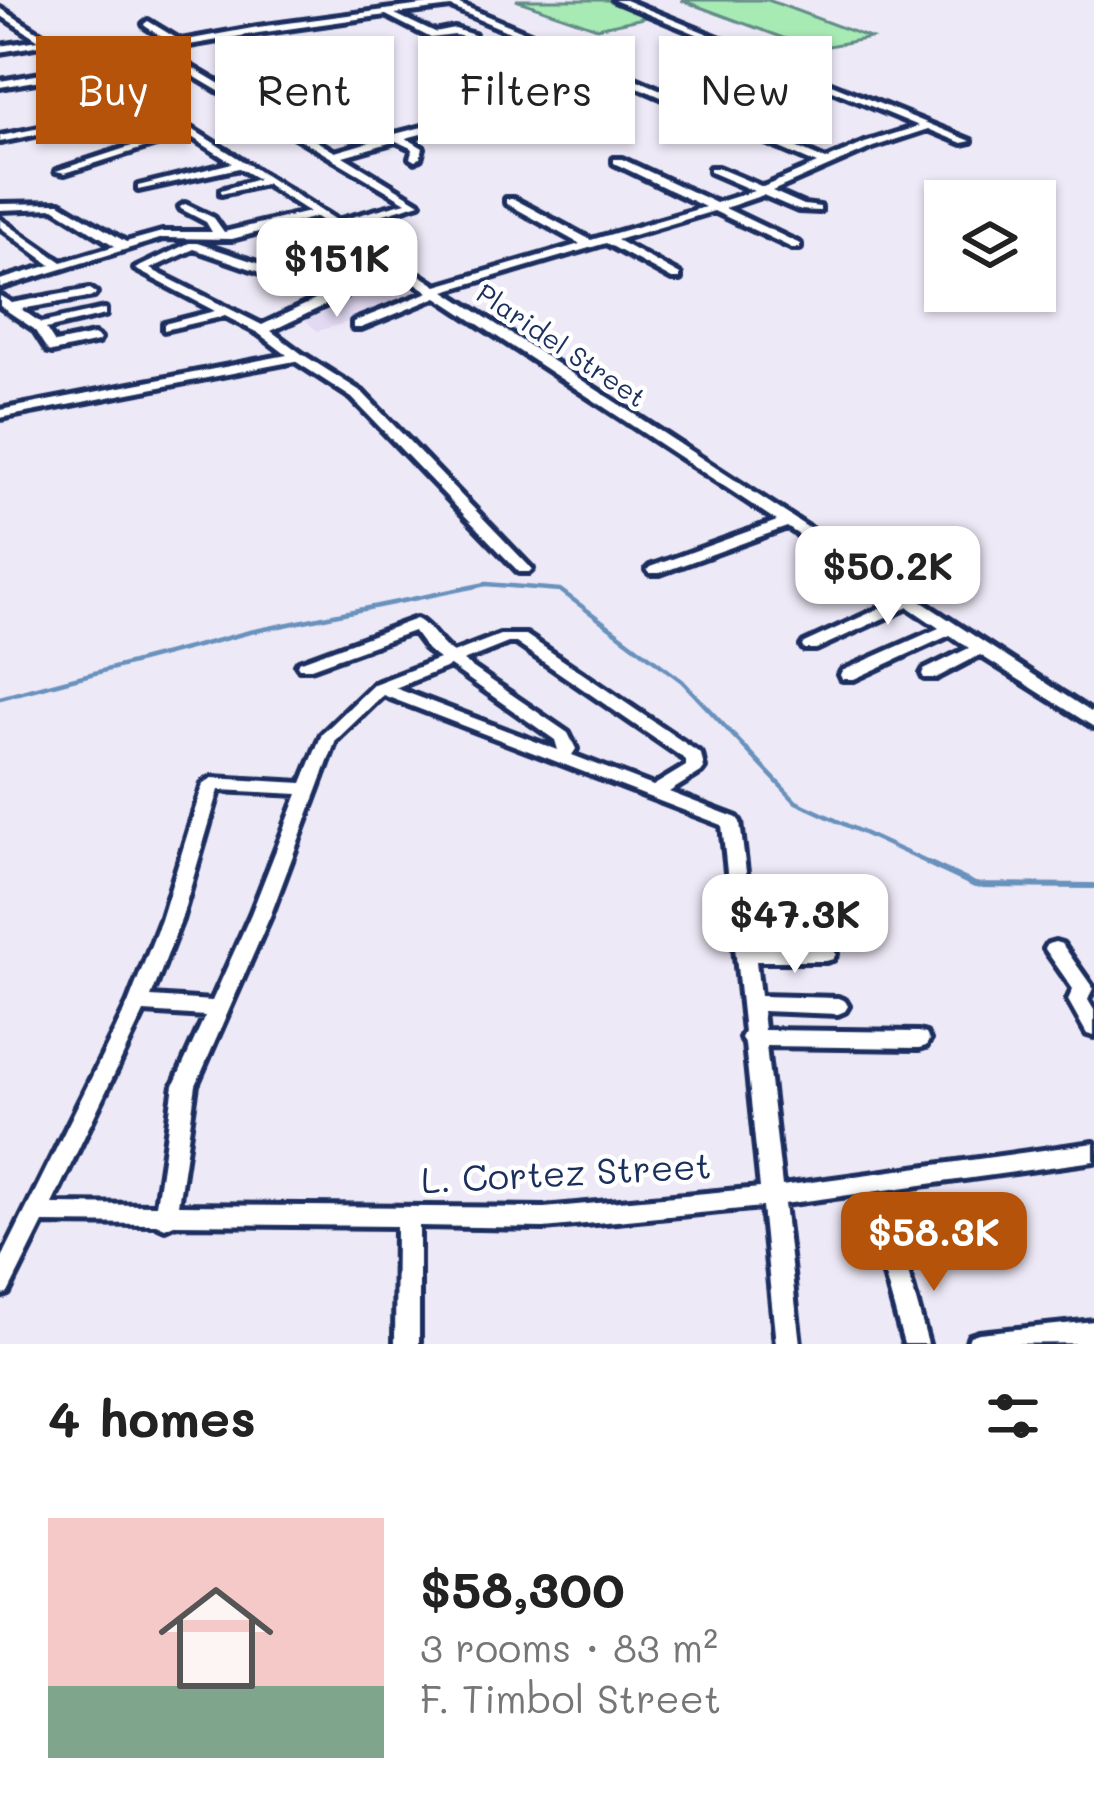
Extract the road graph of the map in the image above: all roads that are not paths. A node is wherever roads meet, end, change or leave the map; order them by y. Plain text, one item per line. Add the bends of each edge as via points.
1 (474, 0) edge
2 (618, 0) edge
3 (452, 4) junction
4 (1, 12) edge
5 (390, 16) junction
6 (148, 25) dead end
7 (40, 36) edge
8 (166, 36) edge
9 (461, 36) edge
10 (191, 41) edge
11 (36, 42) edge
12 (0, 49) edge
13 (36, 67) edge
14 (0, 72) edge
15 (191, 73) edge
16 (0, 84) edge
17 (36, 84) edge
18 (928, 126) junction
19 (36, 130) edge
20 (191, 131) edge
21 (418, 132) edge
22 (396, 138) junction
23 (0, 139) edge
24 (966, 141) dead end
25 (145, 144) edge
26 (338, 154) junction
27 (415, 158) dead end
28 (618, 161) dead end
29 (825, 163) junction
30 (242, 164) junction
31 (713, 170) dead end
32 (61, 171) dead end
33 (255, 172) junction
34 (267, 180) junction
35 (142, 188) dead end
36 (760, 191) junction
37 (225, 192) dead end
38 (162, 197) dead end
39 (511, 201) dead end
40 (0, 207) edge
41 (185, 207) dead end
42 (711, 208) junction
43 (816, 209) dead end
44 (319, 213) junction
45 (0, 222) edge
46 (336, 225) junction
47 (221, 237) junction
48 (607, 239) junction
49 (195, 241) junction
50 (589, 244) junction
51 (124, 246) junction
52 (796, 246) dead end
53 (366, 247) junction
54 (305, 250) dead end
55 (394, 263) junction
56 (60, 266) junction
57 (676, 277) dead end
58 (327, 282) junction
59 (0, 284) edge
60 (90, 293) dead end
61 (443, 295) junction
62 (6, 304) edge
63 (100, 312) dead end
64 (226, 312) junction
65 (357, 325) dead end
66 (39, 327) junction
67 (168, 327) dead end
68 (262, 330) junction
69 (94, 339) dead end
70 (297, 357) junction
71 (0, 414) edge
72 (787, 522) junction
73 (524, 569) dead end
74 (655, 569) dead end
75 (909, 601) junction
76 (951, 628) junction
77 (809, 646) dead end
78 (981, 648) junction
79 (451, 660) junction
80 (304, 665) dead end
81 (930, 674) dead end
82 (848, 675) dead end
83 (380, 688) junction
84 (1094, 722) edge
85 (562, 754) junction
86 (307, 789) junction
87 (657, 791) junction
88 (1055, 949) dead end
89 (746, 954) junction
90 (826, 954) dead end
91 (749, 1003) junction
92 (138, 1004) junction
93 (838, 1006) dead end
94 (217, 1009) junction
95 (1094, 1028) edge
96 (751, 1038) junction
97 (919, 1040) dead end
98 (1094, 1152) edge
99 (775, 1196) junction
100 (38, 1214) junction
101 (408, 1217) junction
102 (166, 1218) junction
103 (893, 1261) dead end
104 (0, 1286) edge
105 (1094, 1332) edge
106 (407, 1344) edge
107 (788, 1344) edge
108 (916, 1344) edge
109 (979, 1344) edge

1 - 3 street
2 - 18 street
3 - 5 street
3 - 29 street
4 - 7 street, Plaridel Street
5 - 9 street via 427,33
5 - 10 street
6 - 8 street
11 - 12 street
13 - 14 street
15 - 26 street
16 - 17 street
18 - 24 street
18 - 29 street
19 - 23 street
20 - 30 street, Plaridel Street
21 - 22 street
22 - 26 street
22 - 27 street via 418,148
25 - 32 street
26 - 46 street via 415,203
28 - 42 street
29 - 36 street
30 - 33 street, Plaridel Street
30 - 35 street
31 - 36 street
33 - 34 street, Plaridel Street
33 - 38 street
34 - 37 street
34 - 44 street, Plaridel Street
36 - 42 street
36 - 43 street
39 - 50 street
40 - 51 street via 56,205
41 - 47 street via 210,220
42 - 48 street
42 - 52 street
44 - 46 street, Plaridel Street
44 - 47 street
45 - 56 street
46 - 53 street, Plaridel Street
47 - 49 street
48 - 50 street
48 - 57 street
49 - 51 street via 164,235
49 - 58 street via 305,284
49 - 64 street via 141,269
50 - 61 street
51 - 56 street
53 - 54 street via 316,256
53 - 55 street, Plaridel Street
55 - 58 street
55 - 61 street, Plaridel Street
56 - 59 street
58 - 68 street via 340,293
60 - 62 street
61 - 65 street
61 - 72 street, Plaridel Street
62 - 66 street
63 - 66 street
64 - 67 street
64 - 68 street
66 - 69 street via 52,347
68 - 70 street
70 - 71 street
70 - 73 street via 357,395
72 - 74 street
72 - 75 street, Plaridel Street
75 - 76 street, Plaridel Street
75 - 77 street
76 - 78 street, Plaridel Street
76 - 82 street
78 - 81 street
78 - 84 street, Plaridel Street
79 - 80 street via 416,624
79 - 83 street
79 - 85 street via 562,737
79 - 87 street via 520,638 695,758 695,768
83 - 85 street
83 - 86 street via 332,730
85 - 87 street
86 - 92 street via 212,784
86 - 94 street
87 - 89 street via 730,822
88 - 95 street via 1083,988 1078,1000
89 - 90 street
89 - 91 street
91 - 93 street
91 - 96 street
92 - 94 street
92 - 100 street
94 - 102 street via 185,1084
96 - 97 street
96 - 99 street
98 - 99 street, L. Cortez Street
99 - 101 street, L. Cortez Street via 544,1218
99 - 107 street
100 - 102 street, L. Cortez Street
100 - 104 street
101 - 102 street, L. Cortez Street
101 - 106 street
103 - 108 street
105 - 109 street

